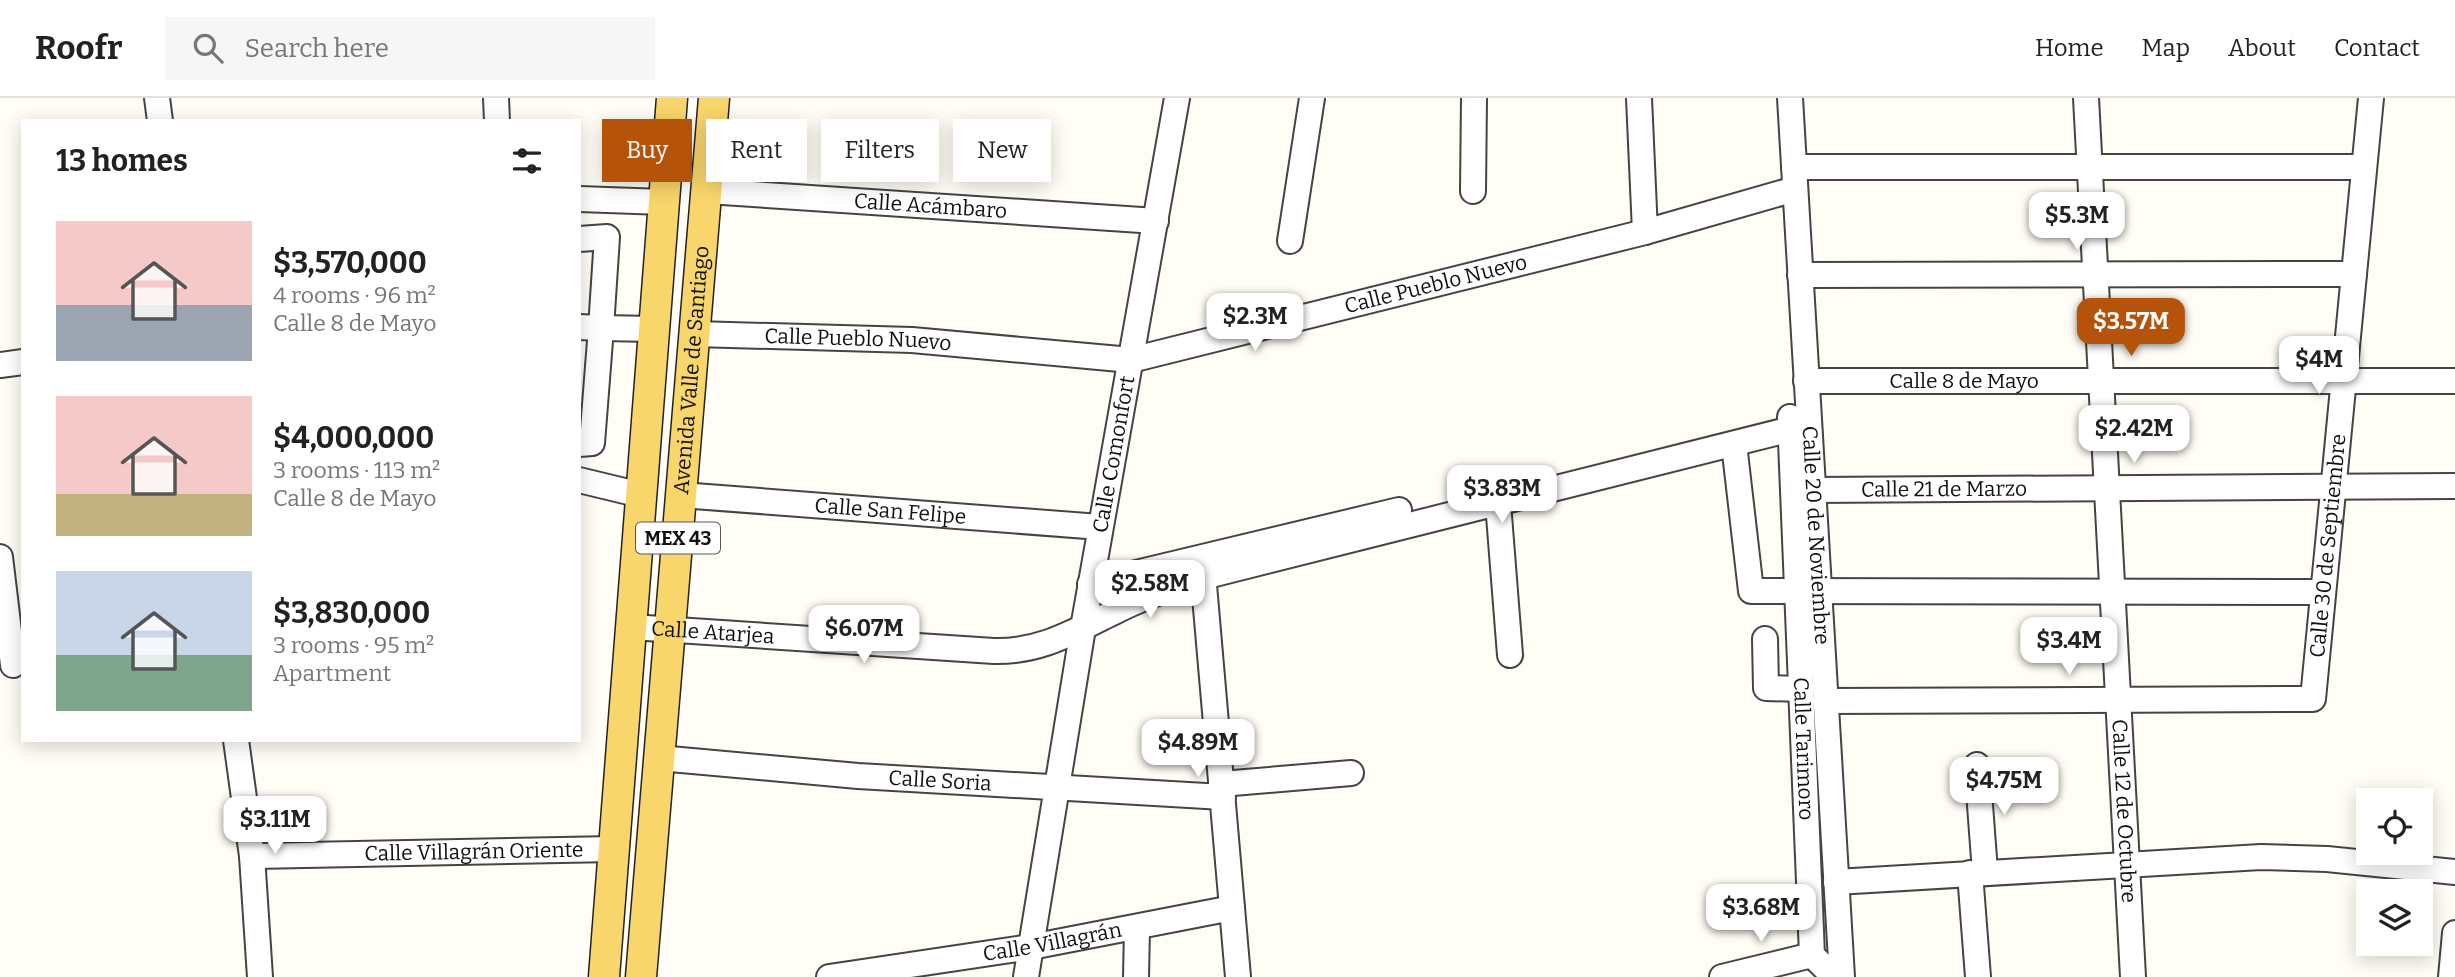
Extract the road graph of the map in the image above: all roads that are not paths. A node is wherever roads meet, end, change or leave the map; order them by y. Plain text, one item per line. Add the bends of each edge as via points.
1 (158, 98) edge
2 (496, 98) edge
3 (672, 98) edge
4 (715, 98) edge
5 (1178, 98) edge
6 (1312, 98) edge
7 (1474, 98) edge
8 (1639, 98) edge
9 (1790, 98) edge
10 (2086, 98) edge
11 (2371, 98) edge
12 (160, 119) edge
13 (497, 119) edge
14 (2090, 167) junction
15 (2364, 167) junction
16 (1795, 178) junction
17 (707, 191) junction
18 (1473, 191) dead end
19 (581, 199) edge
20 (664, 202) junction
21 (1156, 221) junction
22 (1645, 232) junction
23 (581, 239) edge
24 (1290, 241) dead end
25 (2354, 274) junction
26 (1800, 275) junction
27 (2096, 275) junction
28 (590, 327) edge
29 (654, 329) junction
30 (695, 334) junction
31 (1130, 360) junction
32 (21, 362) edge
33 (0, 365) edge
34 (1806, 381) junction
35 (2102, 381) junction
36 (2343, 381) junction
37 (2455, 382) edge
38 (587, 402) edge
39 (1800, 422) junction
40 (581, 444) edge
41 (1734, 444) junction
42 (581, 481) edge
43 (2455, 486) edge
44 (2333, 487) junction
45 (2107, 488) junction
46 (1813, 490) junction
47 (641, 495) junction
48 (681, 495) junction
49 (1498, 503) junction
50 (1101, 527) junction
51 (0, 557) edge
52 (1202, 567) junction
53 (1090, 584) junction
54 (1809, 592) junction
55 (2323, 592) junction
56 (2113, 593) junction
57 (631, 627) junction
58 (1083, 628) junction
59 (670, 629) junction
60 (1765, 639) dead end
61 (1510, 655) dead end
62 (12, 666) edge
63 (1801, 689) junction
64 (2118, 700) junction
65 (1825, 701) junction
66 (236, 742) edge
67 (659, 758) junction
68 (1977, 765) dead end
69 (1351, 773) dead end
70 (1056, 789) junction
71 (1222, 791) junction
72 (614, 849) junction
73 (252, 856) junction
74 (2127, 863) junction
75 (2455, 872) edge
76 (1977, 873) junction
77 (1836, 881) junction
78 (1232, 908) junction
79 (1137, 928) junction
80 (2455, 933) edge
81 (1031, 947) junction
82 (1829, 970) edge
83 (2453, 970) edge
84 (260, 977) edge
85 (604, 977) edge
86 (641, 977) edge
87 (829, 977) edge
88 (1026, 977) edge
89 (1136, 977) edge
90 (1238, 977) edge
91 (1722, 977) edge
92 (1978, 977) edge
93 (2133, 977) edge

1 - 12 street
2 - 13 street
3 - 20 main road, Avenida Valle de Santiago / MEX 43
4 - 17 main road, Avenida Valle de Santiago / MEX 43
5 - 21 street, Calle Comonfort
6 - 24 street
7 - 18 street
8 - 22 street
9 - 16 street, Calle 20 de Noviembre
10 - 14 street, Calle 12 de Octubre
11 - 15 street, Calle 30 de Septiembre
14 - 15 street, Calle Pueblo Nuevo
14 - 16 street, Calle Pueblo Nuevo
14 - 27 street, Calle 12 de Octubre
15 - 25 street, Calle 30 de Septiembre
16 - 22 street, Calle Pueblo Nuevo
16 - 26 street, Calle 20 de Noviembre
17 - 21 street, Calle Acámbaro
17 - 30 main road, Avenida Valle de Santiago / MEX 43
19 - 20 street
20 - 29 main road, Avenida Valle de Santiago / MEX 43
21 - 31 street, Calle Comonfort
22 - 31 street, Calle Pueblo Nuevo
23 - 28 street via 607,237
25 - 27 street
25 - 36 street, Calle 30 de Septiembre
26 - 27 street
26 - 34 street, Calle 20 de Noviembre
27 - 35 street, Calle 12 de Octubre
28 - 29 street
28 - 38 street
29 - 47 main road, Avenida Valle de Santiago / MEX 43
30 - 31 street, Calle Pueblo Nuevo via 912,340
30 - 48 main road, Avenida Valle de Santiago / MEX 43
31 - 50 street, Calle Comonfort
32 - 33 street
34 - 35 street, Calle 8 de Mayo
34 - 39 street, Calle 20 de Noviembre
35 - 36 street, Calle 8 de Mayo
35 - 45 street, Calle 12 de Octubre
36 - 37 street, Calle 8 de Mayo
36 - 44 street, Calle 30 de Septiembre
38 - 40 street via 592,443
39 - 41 street
39 - 46 street, Calle 20 de Noviembre
39 - 52 street
39 - 54 street, Calle Tarimoro
41 - 49 street
41 - 54 street via 1751,591
42 - 47 street
43 - 44 street, Calle 21 de Marzo
44 - 45 street, Calle 21 de Marzo
44 - 55 street, Calle 30 de Septiembre
45 - 46 street, Calle 21 de Marzo
45 - 56 street, Calle 12 de Octubre
46 - 54 street, Calle 20 de Noviembre
47 - 57 main road, Avenida Valle de Santiago / MEX 43
48 - 50 street, Calle San Felipe
48 - 59 main road, Avenida Valle de Santiago / MEX 43
49 - 52 street
49 - 61 street
50 - 53 street, Calle Comonfort
51 - 62 street
52 - 53 street
52 - 58 street, Calle Atarjea
52 - 71 street
53 - 58 street, Calle Comonfort
54 - 56 street
54 - 63 street, Calle Tarimoro
54 - 65 street, Calle 20 de Noviembre
55 - 56 street
55 - 64 street, Calle 30 de Septiembre via 2313,699
56 - 64 street, Calle 12 de Octubre
57 - 59 street, Calle Atarjea
57 - 72 main road, Avenida Valle de Santiago / MEX 43
58 - 59 street, Calle Atarjea via 1049,644 1013,651
58 - 70 street, Calle Comonfort
59 - 67 main road, Avenida Valle de Santiago / MEX 43
60 - 63 street via 1766,688
63 - 82 street, Calle Tarimoro
64 - 65 street
64 - 74 street, Calle 12 de Octubre
65 - 77 street, Calle 20 de Noviembre
66 - 73 street
67 - 70 street, Calle Soria
67 - 86 main road, Avenida Valle de Santiago / MEX 43
68 - 76 street
69 - 71 street, Calle Soria
70 - 71 street, Calle Soria
70 - 81 street, Calle Comonfort
71 - 78 street
72 - 73 street, Calle Villagrán Oriente
72 - 85 main road, Avenida Valle de Santiago / MEX 43
73 - 84 street
74 - 75 street via 2274,858
74 - 76 street
74 - 93 street, Calle 12 de Octubre
76 - 77 street
76 - 92 street
77 - 82 street, Calle 20 de Noviembre
78 - 79 street, Calle Villagrán
78 - 90 street
79 - 81 street, Calle Villagrán
79 - 89 street
80 - 83 street
81 - 87 street, Calle Villagrán
81 - 88 street, Calle Comonfort
82 - 91 street

